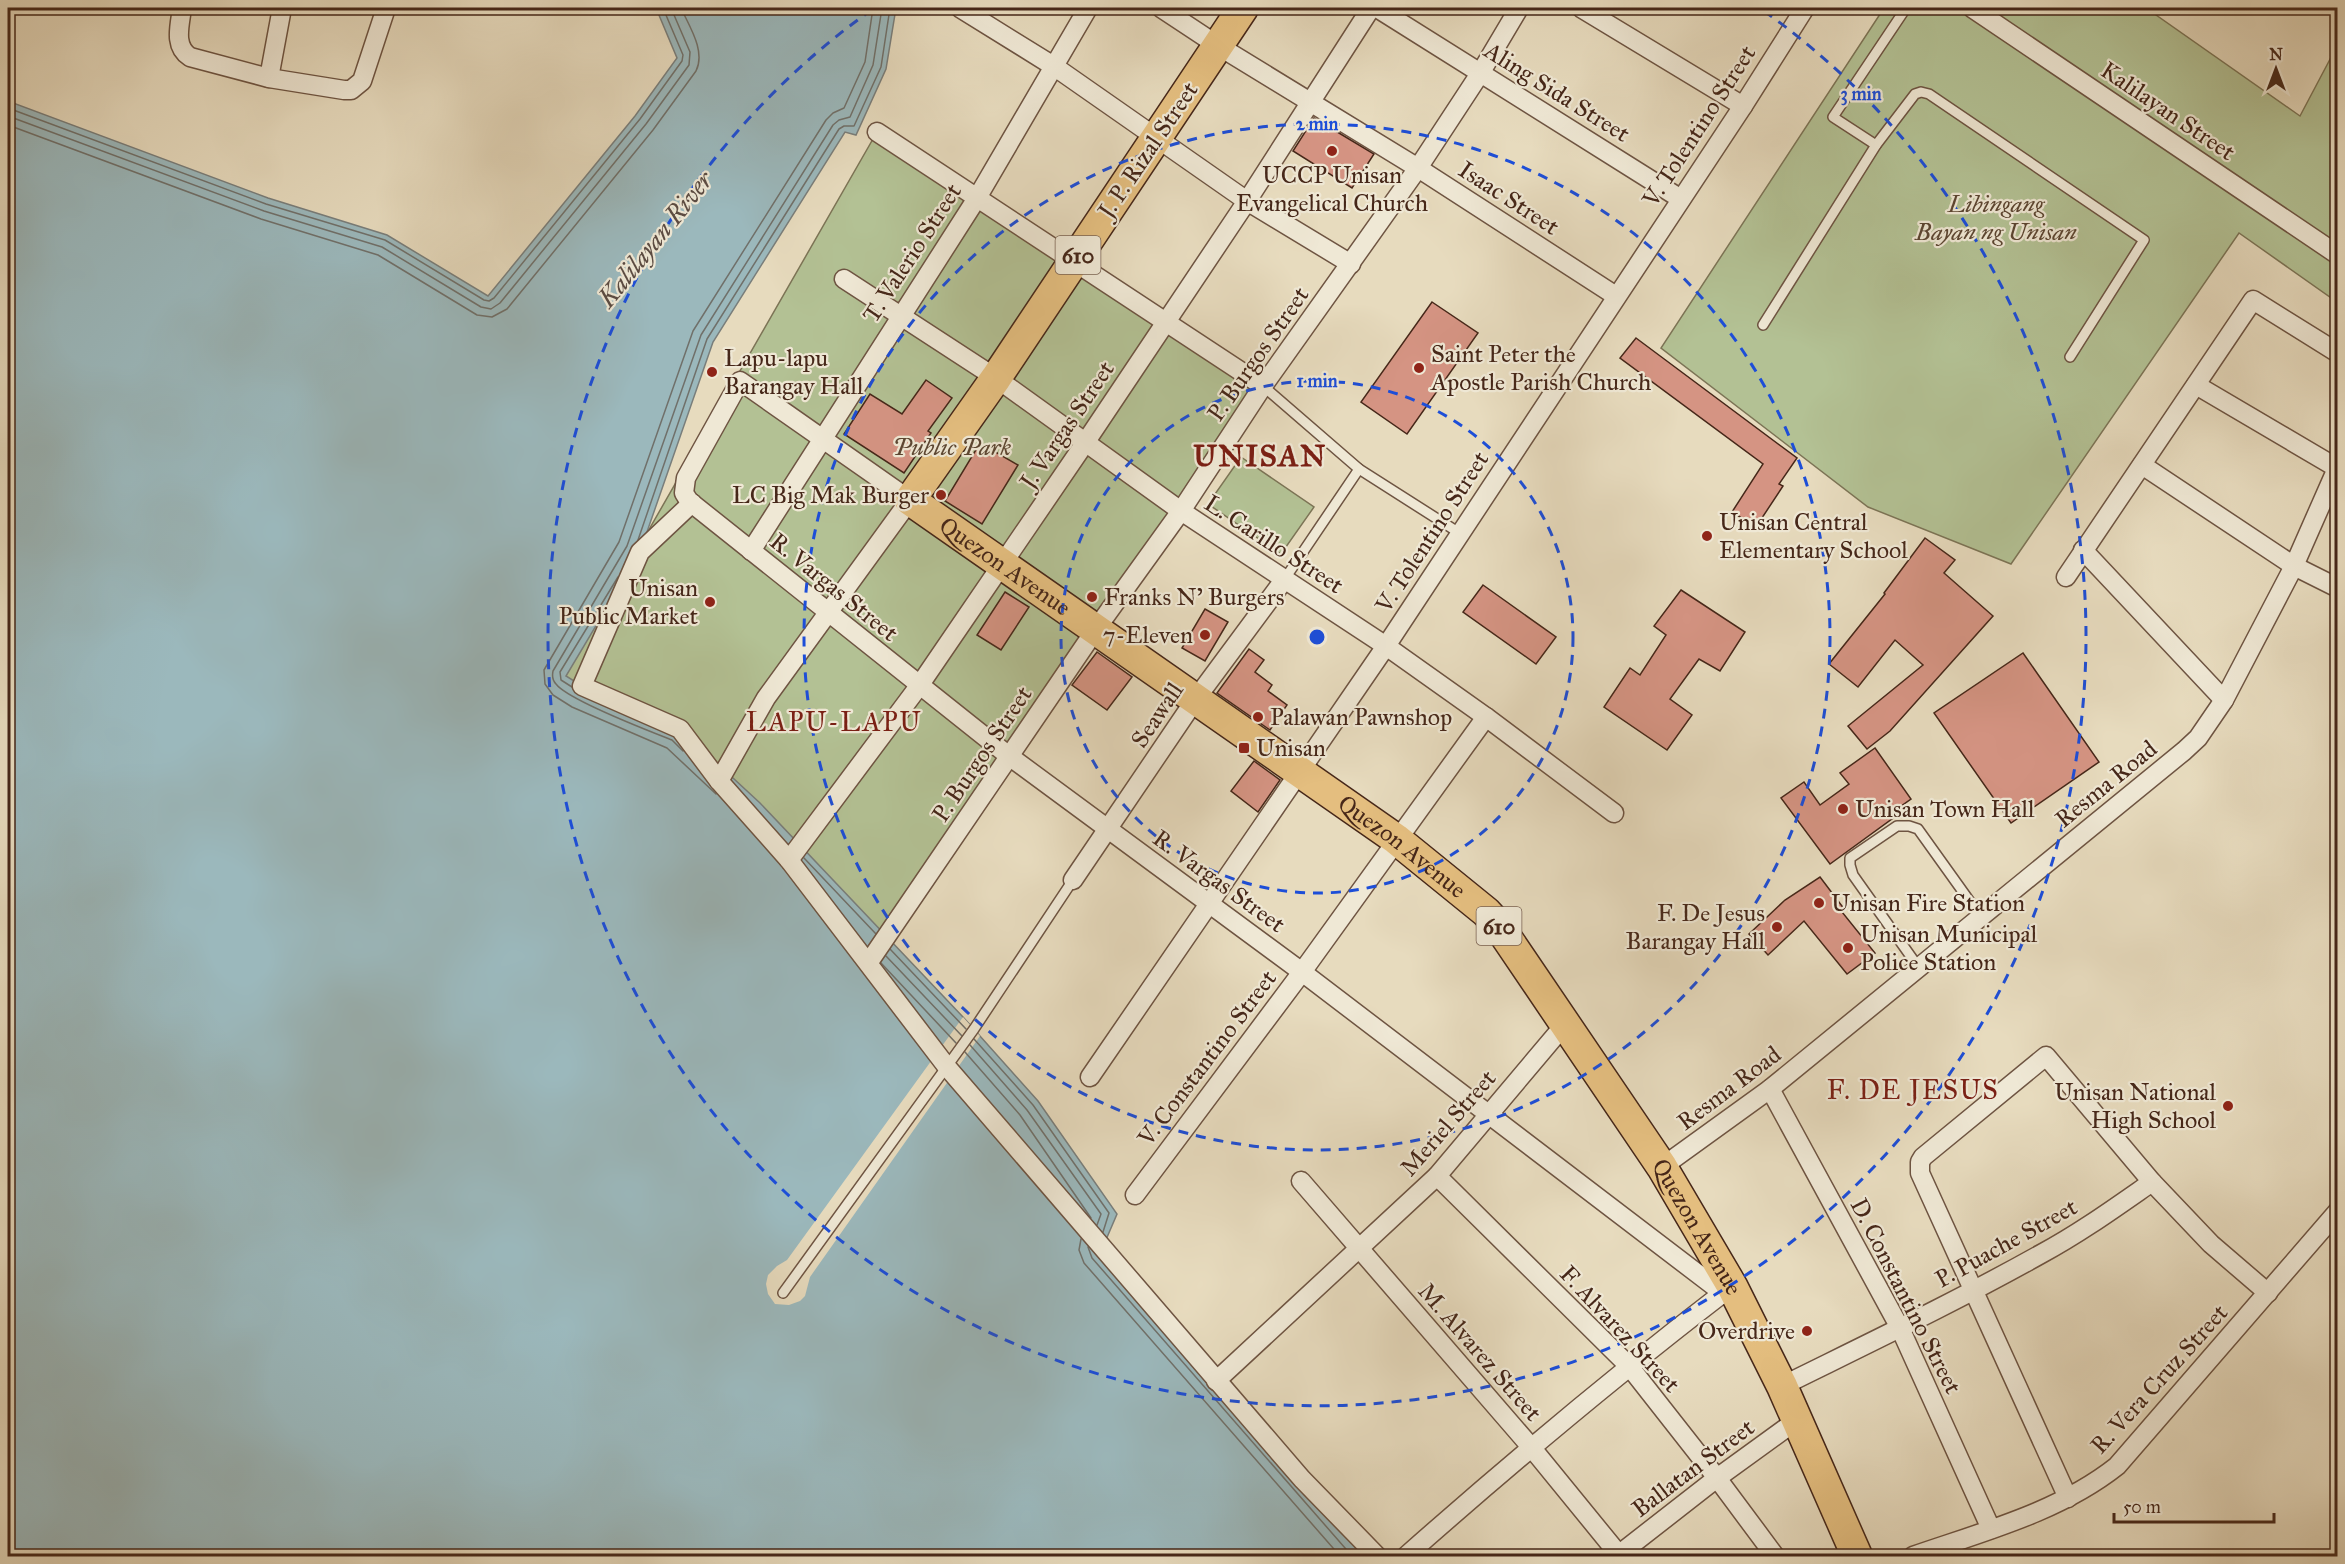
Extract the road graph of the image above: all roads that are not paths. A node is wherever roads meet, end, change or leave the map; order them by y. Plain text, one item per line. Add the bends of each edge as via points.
1 (182, 8) edge
2 (282, 8) edge
3 (386, 8) edge
4 (960, 8) edge
5 (1088, 8) edge
6 (1161, 8) edge
7 (1243, 8) edge
8 (1371, 8) edge
9 (1377, 8) edge
10 (1519, 8) edge
11 (1581, 8) edge
12 (1805, 8) edge
13 (1906, 8) edge
14 (1972, 8) edge
15 (1217, 45) junction
16 (1055, 67) junction
17 (1481, 72) junction
18 (269, 78) junction
19 (1311, 103) junction
20 (1743, 106) junction
21 (877, 132) dead end
22 (1157, 138) junction
23 (1876, 145) junction
24 (1418, 168) junction
25 (977, 198) junction
26 (1681, 199) junction
27 (1247, 201) junction
28 (2337, 255) edge
29 (1074, 261) junction
30 (1351, 264) junction
31 (844, 279) dead end
32 (1616, 296) junction
33 (901, 315) junction
34 (1165, 323) junction
35 (1763, 325) dead end
36 (2337, 352) edge
37 (2070, 357) dead end
38 (996, 378) junction
39 (2196, 385) junction
40 (1263, 386) junction
41 (823, 439) junction
42 (1085, 444) junction
43 (2142, 465) junction
44 (2337, 467) edge
45 (1359, 469) junction
46 (688, 498) junction
47 (910, 500) junction
48 (1181, 511) junction
49 (1461, 534) junction
50 (2083, 550) junction
51 (751, 551) junction
52 (1002, 562) junction
53 (2294, 566) junction
54 (2066, 577) dead end
55 (1284, 580) junction
56 (2337, 588) edge
57 (827, 612) junction
58 (1096, 629) junction
59 (1386, 646) junction
60 (919, 686) junction
61 (1195, 700) junction
62 (2224, 700) junction
63 (1486, 717) junction
64 (1009, 756) junction
65 (1299, 773) junction
66 (719, 781) junction
67 (1614, 813) dead end
68 (1108, 830) junction
69 (1396, 839) junction
70 (789, 860) junction
71 (1073, 880) joint
72 (1209, 902) junction
73 (1981, 917) junction
74 (869, 962) junction
75 (1919, 968) junction
76 (1302, 972) junction
77 (1566, 1023) junction
78 (947, 1067) junction
79 (1090, 1077) dead end
80 (1770, 1089) junction
81 (1490, 1115) junction
82 (1662, 1167) junction
83 (1437, 1176) junction
84 (1301, 1181) dead end
85 (2152, 1182) junction
86 (1135, 1195) dead end
87 (2337, 1211) edge
88 (1360, 1250) junction
89 (1727, 1290) junction
90 (1973, 1290) junction
91 (783, 1293) dead end
92 (2268, 1293) junction
93 (1900, 1328) junction
94 (1629, 1366) junction
95 (1216, 1381) junction
96 (1782, 1386) junction
97 (1797, 1420) junction
98 (1531, 1447) junction
99 (1717, 1478) junction
100 (2068, 1498) junction
101 (1990, 1530) junction
102 (1618, 1556) edge
103 (1377, 1557) edge
104 (1406, 1557) edge
105 (1775, 1557) edge
106 (1857, 1557) edge
107 (1913, 1557) edge

1 - 18 street via 178,40 182,52 201,61
2 - 18 street
3 - 18 street via 358,86 344,90
4 - 16 street
5 - 16 street, T. Valerio Street
6 - 15 street, Isaac Street
7 - 15 main road, J. P. Rizal Street / 610
8 - 19 street, J. Vargas Street
9 - 17 street, Aling Sida Street
10 - 17 street, P. Burgos Street
11 - 20 street
12 - 20 street, V. Tolentino Street
13 - 23 lane via 1833,117
14 - 28 street, Kalilayan Street
15 - 19 street, Isaac Street
15 - 22 main road, J. P. Rizal Street / 610
16 - 22 street
16 - 25 street, T. Valerio Street
17 - 24 street, P. Burgos Street
17 - 26 street, Aling Sida Street
19 - 24 street, Isaac Street
19 - 27 street, J. Vargas Street
20 - 26 street, V. Tolentino Street
21 - 25 street
22 - 27 street
22 - 29 main road, J. P. Rizal Street / 610
23 - 35 lane
23 - 37 lane via 1915,94 1929,94 2144,240
24 - 30 street, P. Burgos Street
24 - 32 street, Isaac Street
25 - 29 street
25 - 33 street, T. Valerio Street
26 - 32 street, V. Tolentino Street
27 - 30 street
27 - 34 street, J. Vargas Street
29 - 34 street
29 - 38 main road, J. P. Rizal Street / 610
30 - 40 street, P. Burgos Street
31 - 33 street, L. Carillo Street
32 - 49 street, V. Tolentino Street
33 - 38 street, L. Carillo Street
33 - 41 street, T. Valerio Street
34 - 40 street
34 - 42 street, J. Vargas Street
36 - 39 street via 2253,300
38 - 42 street, L. Carillo Street
38 - 47 main road, J. P. Rizal Street / 610
39 - 43 street
39 - 44 street
40 - 45 lane
40 - 48 street, P. Burgos Street
41 - 46 street via 740,381 686,477
41 - 47 street
41 - 51 street, T. Valerio Street
42 - 48 street, L. Carillo Street
42 - 52 street, J. Vargas Street
43 - 50 street
43 - 53 street
44 - 53 street, Resma Road
45 - 49 lane
45 - 55 lane
46 - 51 street, R. Vargas Street
46 - 66 street via 640,552 582,686 680,729
47 - 52 main road, Quezon Avenue / 610
47 - 57 street
48 - 55 street, L. Carillo Street
48 - 58 street, P. Burgos Street
49 - 59 street, V. Tolentino Street
50 - 54 street
50 - 62 street
51 - 57 street, R. Vargas Street
52 - 58 main road, Quezon Avenue / 610
52 - 60 street, J. Vargas Street
53 - 56 street
53 - 62 street, Resma Road
55 - 59 street, L. Carillo Street
55 - 61 street, Seawall
57 - 60 street, R. Vargas Street
57 - 66 street via 766,698
58 - 61 main road, Quezon Avenue / 610
58 - 64 street, P. Burgos Street
59 - 63 street, L. Carillo Street
59 - 65 street, V. Tolentino Street
60 - 64 street, R. Vargas Street
60 - 70 street, J. Vargas Street
61 - 65 main road, Quezon Avenue / 610
61 - 68 street, Seawall
62 - 73 street, Resma Road via 2184,752
63 - 67 street, L. Carillo Street
63 - 69 street, V. Constantino Street
64 - 68 street, R. Vargas Street
64 - 74 street, P. Burgos Street
65 - 69 main road, Quezon Avenue / 610
65 - 72 street, V. Tolentino Street
66 - 70 street
68 - 71 street, Seawall
68 - 72 street, R. Vargas Street
69 - 76 street, V. Constantino Street
69 - 77 main road, Quezon Avenue / 610 via 1486,912
70 - 74 street
71 - 78 lane
72 - 76 street, R. Vargas Street
72 - 79 street, V. Tolentino Street
73 - 75 street, Resma Road
73 - 75 lane via 1918,829 1897,826 1850,858 1853,875
74 - 78 street
75 - 80 street, Resma Road
76 - 81 street, R. Vargas Street
76 - 86 street, V. Constantino Street
77 - 81 street, Meriel Street
77 - 82 main road, Quezon Avenue / 610
78 - 91 lane
78 - 95 street
80 - 82 street, Resma Road
80 - 93 street, D. Constantino Street
81 - 83 street, Meriel Street
81 - 89 street, R. Vargas Street
82 - 89 main road, Quezon Avenue / 610
83 - 88 street, Meriel Street
83 - 94 street, F. Alvarez Street
84 - 88 street, M. Alvarez Street
85 - 90 street, P. Puache Street via 2065,1240
85 - 90 street via 2046,1056 1920,1162 1920,1173
85 - 92 street via 2211,1244
87 - 92 street, R. Vera Cruz Street
88 - 95 street, Meriel Street
88 - 98 street, M. Alvarez Street
89 - 94 street
89 - 96 main road, Quezon Avenue / 610
90 - 93 street, P. Puache Street
90 - 100 street
92 - 100 street, R. Vera Cruz Street via 2117,1466
93 - 96 street, P. Puache Street
93 - 101 street, D. Constantino Street
94 - 98 street
94 - 99 street, F. Alvarez Street
95 - 103 street
96 - 97 main road, Quezon Avenue / 610
97 - 99 street, Ballatan Street
97 - 106 main road, Quezon Avenue / 610
98 - 102 street, M. Alvarez Street
98 - 104 street
99 - 102 street, Ballatan Street
99 - 105 street, F. Alvarez Street
100 - 101 street, R. Vera Cruz Street
101 - 107 street, R. Vera Cruz Street

